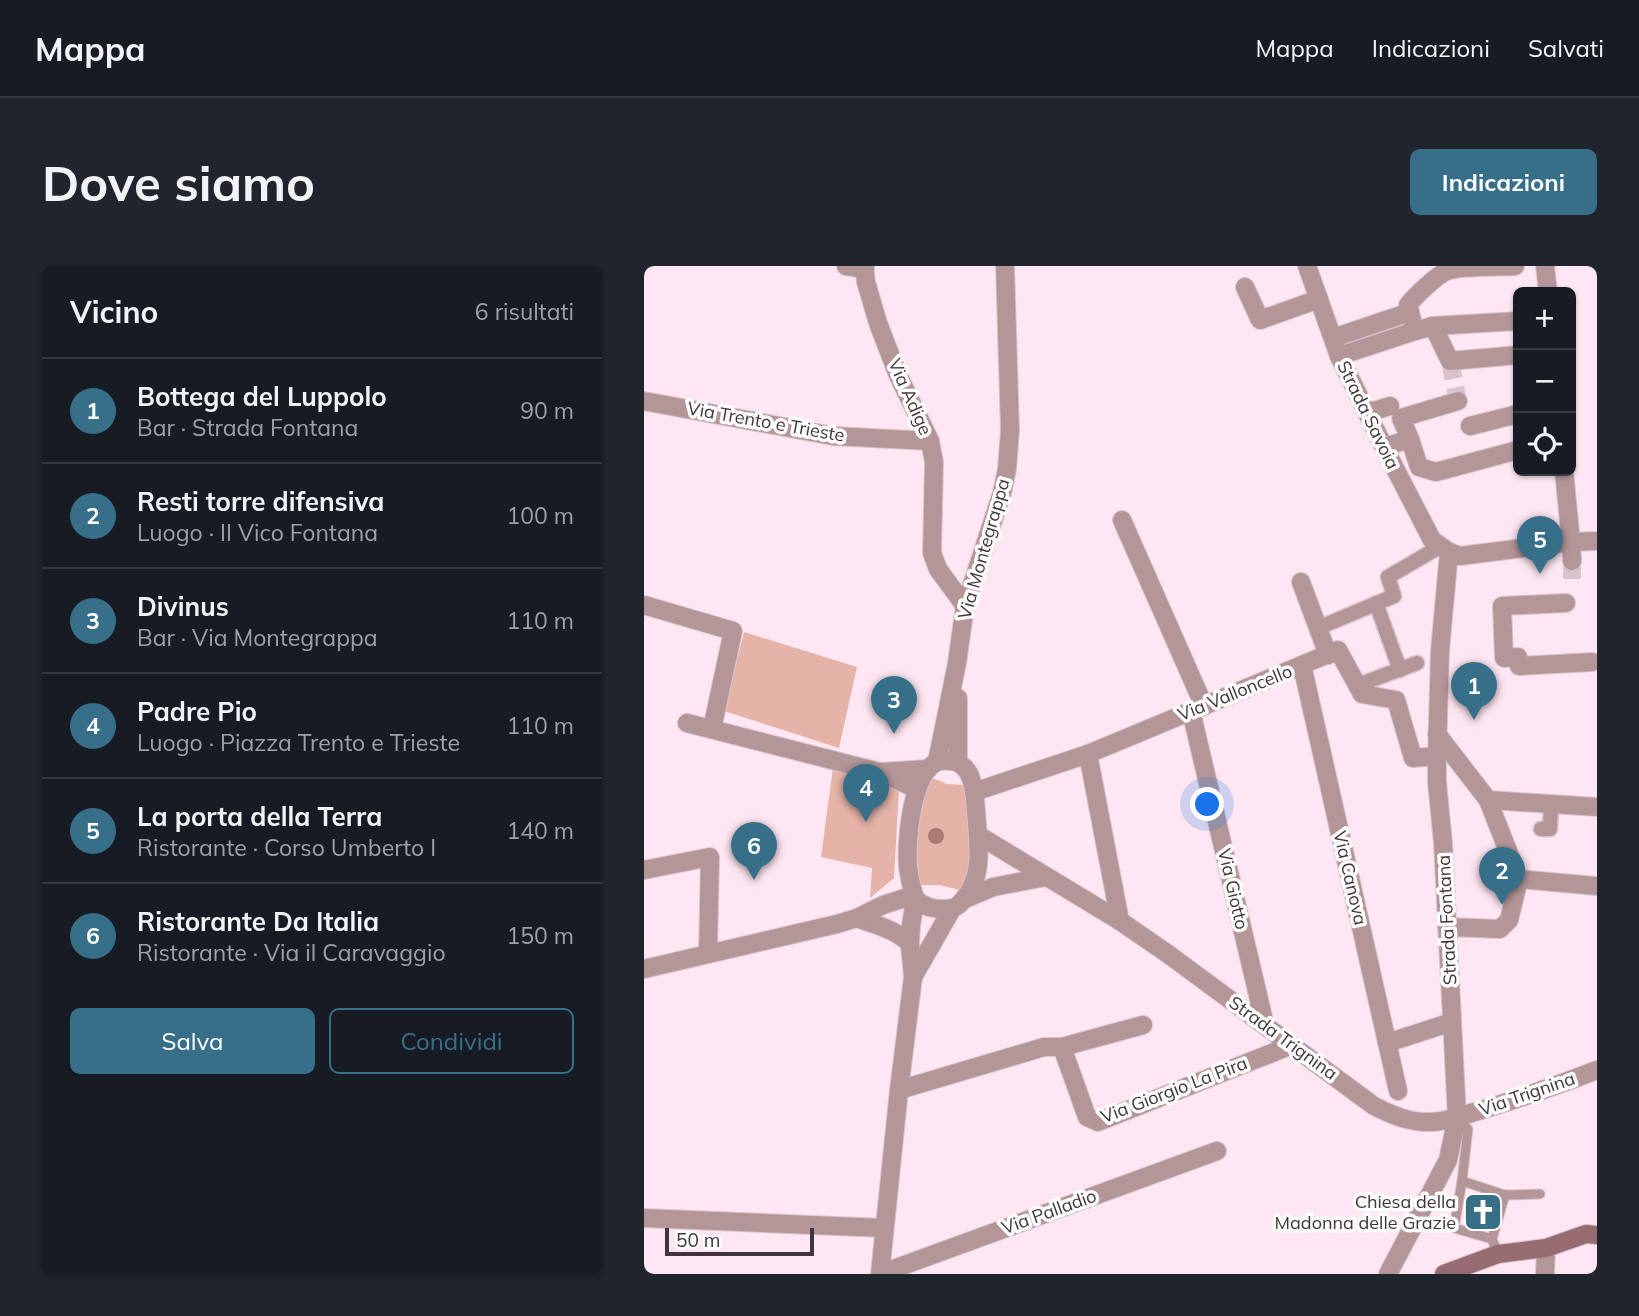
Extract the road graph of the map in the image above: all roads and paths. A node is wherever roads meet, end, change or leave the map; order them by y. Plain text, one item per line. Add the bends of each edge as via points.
1 (846, 266) edge
2 (1005, 266) edge
3 (1307, 266) edge
4 (1516, 266) edge
5 (1545, 266) edge
6 (864, 268) edge
7 (1245, 287) dead end
8 (1547, 287) edge
9 (1319, 299) junction
10 (1410, 312) junction
11 (1513, 321) edge
12 (1423, 329) junction
13 (1333, 338) junction
14 (1513, 355) edge
15 (1339, 356) junction
16 (644, 401) edge
17 (1458, 401) dead end
18 (1390, 406) dead end
19 (1367, 413) junction
20 (1513, 415) edge
21 (1470, 426) dead end
22 (1410, 439) junction
23 (930, 441) junction
24 (1384, 447) junction
25 (1513, 451) edge
26 (1564, 476) edge
27 (1122, 520) dead end
28 (1597, 541) edge
29 (1571, 542) junction
30 (1445, 549) junction
31 (1572, 561) tunnel mouth
32 (1301, 582) dead end
33 (1376, 603) junction
34 (1566, 603) dead end
35 (644, 605) edge
36 (965, 606) junction
37 (1318, 628) junction
38 (1328, 655) junction
39 (1592, 662) dead end
40 (957, 663) junction
41 (1417, 663) dead end
42 (1302, 665) junction
43 (1399, 670) junction
44 (1358, 685) junction
45 (1198, 709) junction
46 (687, 723) dead end
47 (712, 729) junction
48 (1437, 734) junction
49 (1088, 754) junction
50 (1437, 756) junction
51 (958, 761) junction
52 (932, 766) junction
53 (879, 772) junction
54 (918, 789) junction
55 (974, 792) junction
56 (1489, 800) junction
57 (1551, 804) junction
58 (1597, 807) edge
59 (1541, 829) dead end
60 (978, 835) junction
61 (644, 870) edge
62 (1046, 877) junction
63 (1519, 879) junction
64 (1597, 886) edge
65 (913, 891) junction
66 (959, 904) junction
67 (857, 918) junction
68 (1120, 921) junction
69 (1447, 927) junction
70 (909, 944) junction
71 (708, 954) junction
72 (644, 969) edge
73 (913, 977) junction
74 (1451, 1022) junction
75 (1143, 1025) dead end
76 (1265, 1025) junction
77 (1387, 1043) junction
78 (1292, 1045) junction
79 (1062, 1047) junction
80 (1597, 1070) edge
81 (899, 1090) junction
82 (1398, 1091) dead end
83 (1457, 1117) junction
84 (1217, 1151) dead end
85 (1462, 1181) junction
86 (1540, 1194) dead end
87 (1505, 1195) junction
88 (644, 1219) edge
89 (884, 1228) junction
90 (1597, 1235) edge
91 (1495, 1247) junction
92 (1546, 1248) junction
93 (880, 1274) edge
94 (1388, 1274) edge
95 (1444, 1274) edge
96 (1545, 1274) edge

1 - 6 street
2 - 36 street, Via Montegrappa via 1009,448 1002,493
3 - 9 street, Strada Savoia
4 - 10 street via 1447,271 1416,295 1408,305
5 - 8 street
6 - 23 street, Via Adige via 888,349
7 - 9 street via 1260,320
9 - 13 street, Strada Savoia
10 - 12 street
10 - 13 street
11 - 12 street
12 - 14 street via 1450,361
12 - 15 street
13 - 15 street, Strada Savoia
15 - 19 street, Strada Savoia
16 - 23 street, Via Trento e Trieste via 833,436
17 - 22 street via 1401,418
18 - 19 street
19 - 24 street, Strada Savoia
20 - 21 street
22 - 24 street
22 - 25 street via 1419,467 1436,472
23 - 36 street, Via Adige via 934,462 932,552 938,569
24 - 30 street, Strada Savoia via 1433,540
26 - 29 street
27 - 45 street, Via Giotto
28 - 29 street
29 - 30 street via 1460,556
29 - 31 street
30 - 33 street via 1388,578 1394,596
30 - 48 street, Strada Fontana
32 - 37 street
33 - 37 street
33 - 43 street
34 - 39 street via 1502,606 1504,658 1518,657 1519,666
35 - 47 street via 733,631
36 - 40 street, Via Montegrappa
37 - 38 street
38 - 42 street, Via Valloncello
38 - 44 street via 1338,650
40 - 51 street, Via Montegrappa
40 - 52 street, Via Montegrappa
41 - 43 street
42 - 45 street, Via Valloncello
42 - 77 street, Via Canova
43 - 44 street
44 - 50 street via 1362,694 1396,700 1413,758
45 - 49 street, Via Valloncello
45 - 76 street, Via Giotto
46 - 47 street
47 - 53 street
48 - 50 street, Strada Fontana
48 - 56 street
49 - 55 street, Via Valloncello
49 - 68 street
50 - 69 street, Strada Fontana
51 - 52 street
51 - 55 street via 971,777
52 - 53 street
52 - 54 street, Via Montegrappa
53 - 54 street
54 - 65 street, Via Montegrappa via 910,817 908,853
55 - 60 street
56 - 57 street
56 - 63 street
57 - 58 street
57 - 59 street via 1550,829
60 - 62 street, Strada Trignina
60 - 66 street via 975,880
61 - 71 street via 710,858
62 - 66 street via 993,887
62 - 68 street, Strada Trignina
63 - 64 street
63 - 69 street via 1508,920 1500,929
65 - 66 street via 933,909
65 - 67 street
65 - 70 street
66 - 73 street
67 - 70 street via 887,929
67 - 71 street
68 - 76 street, Strada Trignina
69 - 74 street, Strada Fontana
70 - 73 street
71 - 72 street
73 - 81 street
74 - 77 street
74 - 83 street, Strada Fontana
75 - 79 street
76 - 78 street, Strada Trignina
77 - 82 street, Via Canova
78 - 79 street, Via Giorgio La Pira via 1098,1122 1087,1117
78 - 83 street, Strada Trignina via 1393,1116 1432,1123
79 - 81 street via 1044,1047
80 - 83 street, Via Trignina
81 - 89 street
83 - 85 lane via 1468,1129
83 - 94 street, Strada Fontana via 1448,1160
84 - 93 street, Via Palladio
85 - 87 lane
85 - 91 lane via 1454,1228
86 - 87 lane
87 - 91 lane
88 - 89 street
89 - 93 street
90 - 92 main road via 1586,1234
91 - 92 main road
91 - 95 main road
92 - 96 street

